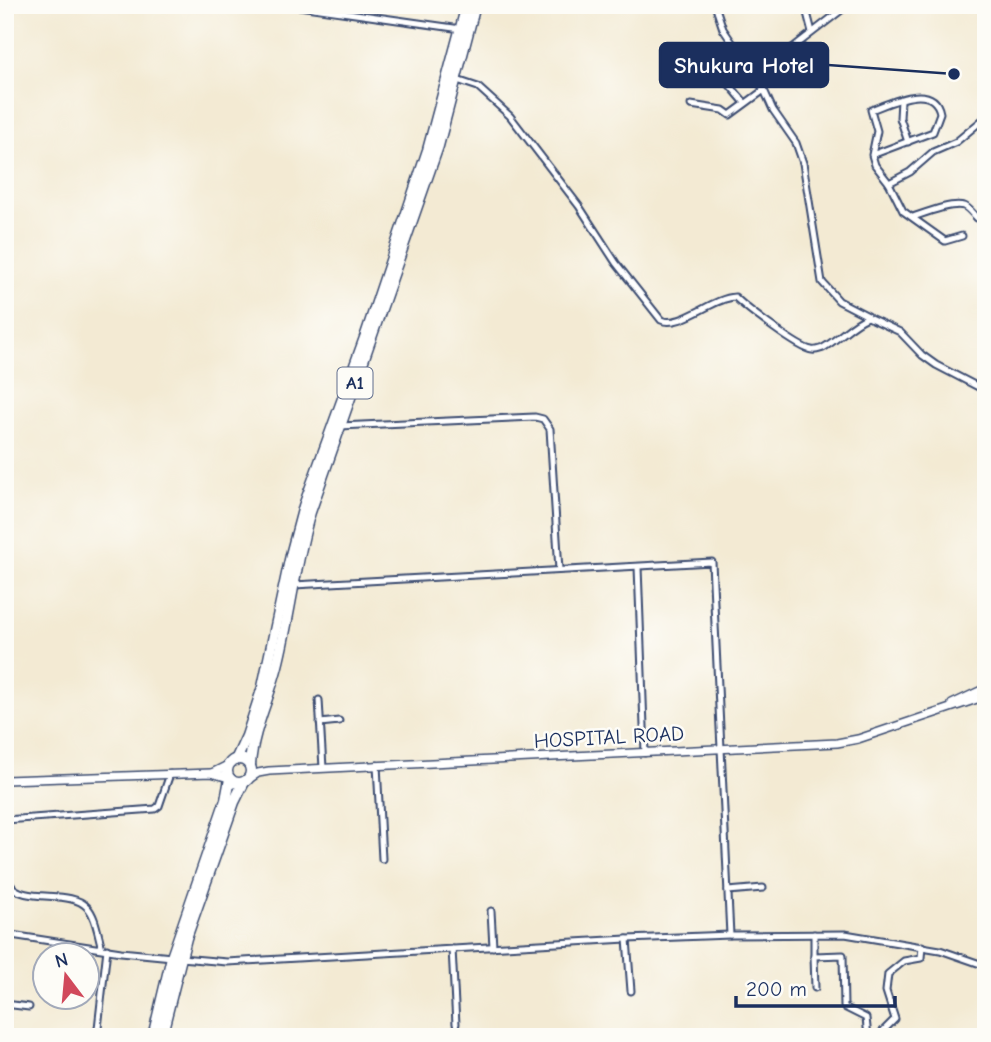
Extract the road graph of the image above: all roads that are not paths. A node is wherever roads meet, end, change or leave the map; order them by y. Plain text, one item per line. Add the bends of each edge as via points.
1 (292, 5) edge
2 (467, 5) edge
3 (475, 5) edge
4 (715, 5) edge
5 (805, 5) edge
6 (848, 5) edge
7 (980, 5) edge
8 (986, 12) edge
9 (461, 29) junction
10 (812, 32) junction
11 (737, 50) junction
12 (767, 64) junction
13 (457, 80) junction
14 (728, 83) dead end
15 (764, 89) junction
16 (901, 100) junction
17 (745, 103) junction
18 (691, 105) dead end
19 (986, 117) edge
20 (908, 142) junction
21 (930, 145) dead end
22 (933, 152) junction
23 (872, 155) junction
24 (889, 183) junction
25 (913, 217) junction
26 (976, 218) dead end
27 (962, 236) dead end
28 (869, 317) junction
29 (985, 391) edge
30 (340, 426) junction
31 (638, 567) junction
32 (559, 570) junction
33 (294, 585) junction
34 (985, 692) edge
35 (319, 700) dead end
36 (339, 722) dead end
37 (320, 723) junction
38 (722, 749) junction
39 (645, 753) junction
40 (233, 762) junction
41 (250, 765) junction
42 (377, 765) junction
43 (323, 768) junction
44 (269, 771) junction
45 (211, 773) junction
46 (170, 774) junction
47 (228, 778) junction
48 (5, 780) edge
49 (246, 780) junction
50 (5, 820) edge
51 (382, 859) dead end
52 (5, 862) edge
53 (763, 888) dead end
54 (728, 891) junction
55 (491, 911) dead end
56 (5, 934) edge
57 (730, 934) junction
58 (814, 934) junction
59 (627, 939) junction
60 (922, 946) junction
61 (494, 947) junction
62 (104, 949) junction
63 (452, 950) junction
64 (814, 956) junction
65 (176, 957) junction
66 (986, 966) edge
67 (815, 988) dead end
68 (631, 991) dead end
69 (5, 1004) edge
70 (29, 1007) dead end
71 (456, 1024) dead end
72 (97, 1037) edge
73 (153, 1037) edge
74 (161, 1037) edge
75 (868, 1037) edge
76 (877, 1037) edge

1 - 9 street
2 - 9 highway, A1
3 - 13 highway, A1
4 - 11 street
5 - 10 street
6 - 10 street
7 - 8 highway
9 - 40 highway, A1 via 428,150 304,506 263,687
10 - 12 street
11 - 12 street via 758,64
11 - 15 street
12 - 15 street
13 - 28 street via 478,88 510,116 661,320 674,322 715,301 735,297 794,341 814,350
13 - 30 highway, A1
14 - 17 street
15 - 17 street
15 - 28 street via 803,163 822,282 839,301
16 - 20 street via 900,118
16 - 20 street via 927,96 940,110 933,132
16 - 23 street via 871,110 877,131
17 - 18 street via 730,115
19 - 22 street via 956,142
20 - 23 street
21 - 22 street
22 - 24 street
23 - 24 street
24 - 25 street via 902,211
25 - 26 street via 964,206
25 - 27 street via 945,241
28 - 29 street via 900,332 936,365
30 - 32 street via 535,417 545,421 550,429
30 - 33 highway, A1 via 301,542
31 - 32 street
31 - 38 street via 712,562
31 - 39 street
32 - 33 street
33 - 41 highway, A1
34 - 38 street, HOSPITAL ROAD via 837,743
35 - 37 street
36 - 37 street
37 - 43 street
38 - 39 street, HOSPITAL ROAD
38 - 54 street
39 - 42 street, HOSPITAL ROAD
40 - 41 highway via 243,760
40 - 45 street
40 - 47 highway
41 - 44 street
41 - 49 highway
42 - 43 street, HOSPITAL ROAD
42 - 51 street
43 - 44 street, HOSPITAL ROAD
44 - 49 street
45 - 46 street
45 - 47 street
46 - 48 street
46 - 50 street via 155,809
47 - 49 highway via 238,783
47 - 65 highway via 228,792
49 - 65 highway
52 - 62 street via 12,887 88,907
53 - 54 street
54 - 57 street
55 - 61 street
56 - 62 street
57 - 58 street
57 - 59 street
58 - 60 street
58 - 64 street
59 - 61 street
59 - 68 street
60 - 66 street
60 - 76 street via 920,958 904,961 888,974 886,991 895,1019
61 - 63 street
62 - 65 street
62 - 72 street
63 - 65 street via 227,962
63 - 71 street
64 - 67 street
64 - 75 street via 843,955 844,1007 866,1018
65 - 73 highway
65 - 74 highway
69 - 70 street

